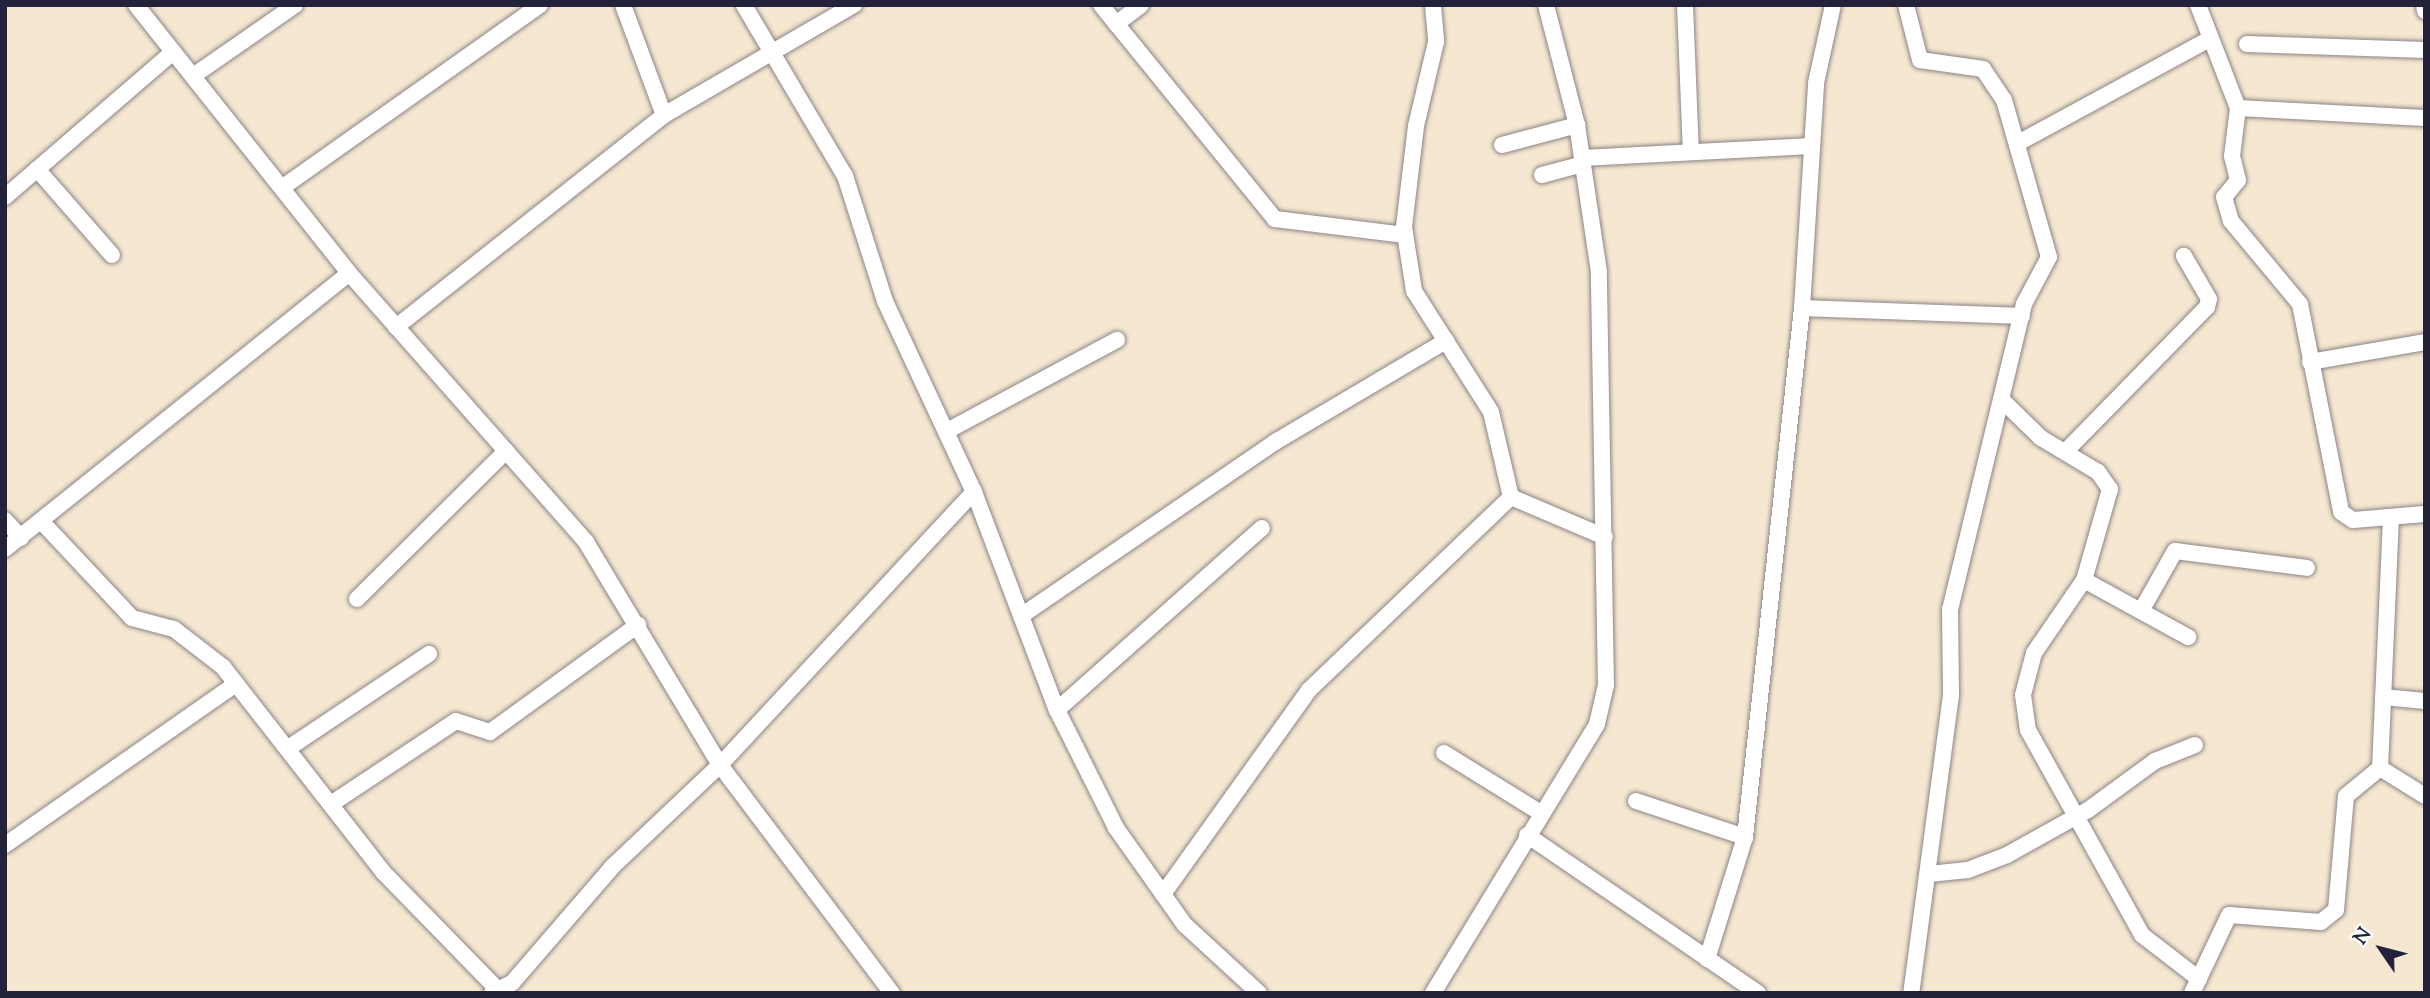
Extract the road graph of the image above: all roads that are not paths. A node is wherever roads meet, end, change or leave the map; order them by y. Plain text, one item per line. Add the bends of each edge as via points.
1 (136, 5) edge
2 (295, 5) edge
3 (540, 5) edge
4 (623, 5) edge
5 (744, 5) edge
6 (854, 5) edge
7 (1101, 5) edge
8 (1141, 5) edge
9 (1433, 5) edge
10 (1546, 5) edge
11 (1685, 5) edge
12 (1833, 5) edge
13 (1906, 5) edge
14 (2198, 5) edge
15 (2424, 5) edge
16 (2425, 12) edge
17 (1116, 24) junction
18 (2208, 40) junction
19 (2247, 44) dead end
20 (2425, 50) edge
21 (771, 51) junction
22 (172, 53) junction
23 (193, 76) junction
24 (2238, 108) junction
25 (664, 115) junction
26 (2425, 118) edge
27 (1577, 125) junction
28 (2020, 142) junction
29 (1502, 145) dead end
30 (1812, 146) junction
31 (1691, 152) junction
32 (1583, 161) junction
33 (37, 169) junction
34 (1542, 175) dead end
35 (284, 187) junction
36 (5, 197) edge
37 (1405, 235) junction
38 (112, 255) dead end
39 (2184, 256) dead end
40 (349, 273) junction
41 (1802, 308) junction
42 (2022, 316) junction
43 (396, 327) junction
44 (1117, 340) dead end
45 (1446, 341) junction
46 (2425, 342) edge
47 (2309, 362) junction
48 (2002, 400) junction
49 (947, 430) junction
50 (506, 451) junction
51 (2065, 452) junction
52 (974, 492) junction
53 (1511, 497) junction
54 (2425, 514) edge
55 (2391, 517) junction
56 (5, 520) edge
57 (41, 521) junction
58 (1262, 528) dead end
59 (1605, 537) junction
60 (21, 538) junction
61 (5, 549) edge
62 (2307, 568) dead end
63 (2084, 580) junction
64 (357, 599) dead end
65 (2141, 611) junction
66 (1021, 616) junction
67 (638, 625) junction
68 (2188, 637) dead end
69 (429, 654) dead end
70 (236, 684) junction
71 (2383, 697) junction
72 (2425, 701) edge
73 (1057, 710) junction
74 (2195, 745) dead end
75 (287, 749) junction
76 (1444, 753) dead end
77 (720, 765) junction
78 (2379, 768) junction
79 (2425, 796) edge
80 (1636, 800) dead end
81 (331, 804) junction
82 (1539, 812) junction
83 (2075, 818) junction
84 (1527, 835) junction
85 (1745, 837) junction
86 (5, 845) edge
87 (1929, 874) junction
88 (1163, 894) junction
89 (1707, 959) junction
90 (2196, 986) edge
91 (495, 991) edge
92 (892, 993) edge
93 (1259, 993) edge
94 (1433, 993) edge
95 (1758, 993) edge
96 (1911, 993) edge

1 - 22 street
2 - 23 street
3 - 35 street
4 - 25 street
5 - 21 street
6 - 21 street
7 - 17 street
8 - 17 street
9 - 37 street via 1436,42 1416,126
10 - 27 street
11 - 31 street
12 - 30 street via 1816,83
13 - 28 street via 1920,60 1983,69 2004,100
14 - 18 street
15 - 16 street
17 - 37 street via 1275,219
18 - 24 street
18 - 28 street
19 - 20 street
21 - 25 street
21 - 49 street via 845,176 885,301
22 - 23 street
22 - 33 street
23 - 35 street
24 - 26 street
24 - 47 street via 2232,156 2238,180 2224,197 2231,221 2283,292 2299,303
25 - 43 street
27 - 29 street
27 - 32 street
28 - 42 street via 2049,257
30 - 31 street
30 - 41 street
31 - 32 street
32 - 34 street
32 - 59 street via 1599,272
33 - 36 street
33 - 38 street
35 - 40 street
37 - 45 street via 1414,291
39 - 51 street via 2209,299 2207,307
40 - 43 street
40 - 57 street
41 - 42 street
41 - 85 street
42 - 48 street
43 - 50 street
44 - 49 street
45 - 53 street via 1492,412
45 - 66 street via 1275,442
46 - 47 street
47 - 55 street via 2341,512 2353,520
48 - 51 street
48 - 87 street via 1950,609 1951,695
49 - 52 street
50 - 64 street
50 - 67 street via 586,542
51 - 63 street via 2098,472 2110,489
52 - 66 street
52 - 77 street
53 - 59 street
53 - 88 street via 1309,690
54 - 55 street
55 - 71 street
56 - 60 street
57 - 60 street
57 - 70 street via 132,618 174,629
58 - 73 street
59 - 82 street via 1606,686 1597,724
60 - 61 street
62 - 65 street via 2175,551
63 - 65 street
63 - 83 street via 2034,653 2023,695 2028,730
65 - 68 street
66 - 73 street
67 - 77 street
67 - 81 street via 490,732 456,721
69 - 75 street
70 - 75 street
70 - 86 street
71 - 72 street
71 - 78 street
73 - 88 street via 1116,828
74 - 83 street via 2155,761
75 - 81 street
76 - 82 street
77 - 91 street via 612,867 512,983
77 - 92 street
78 - 79 street
78 - 90 street via 2346,796 2336,910 2321,922 2230,915
80 - 85 street
81 - 91 street via 383,872
82 - 84 street
83 - 87 street via 1994,860
83 - 90 street via 2142,935
84 - 89 street
84 - 94 street via 1484,918
85 - 89 street
87 - 96 street
88 - 93 street via 1185,925
89 - 95 street

